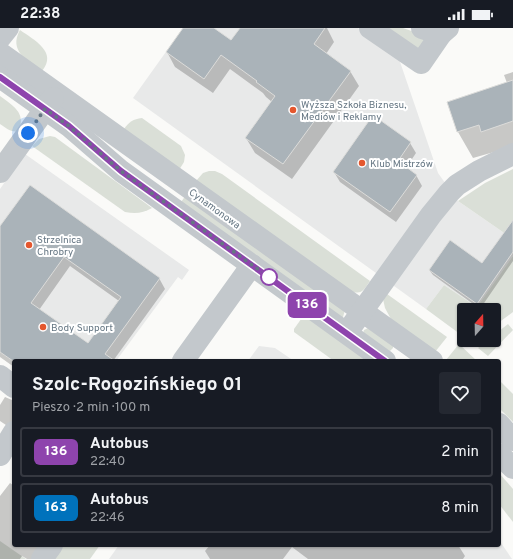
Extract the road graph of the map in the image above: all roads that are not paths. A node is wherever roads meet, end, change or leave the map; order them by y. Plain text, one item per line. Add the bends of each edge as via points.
1 (8, 28) edge
2 (370, 28) edge
3 (437, 30) edge
4 (0, 38) edge
5 (0, 53) edge
6 (0, 77) edge
7 (51, 102) junction
8 (513, 154) edge
9 (0, 172) edge
10 (252, 265) junction
11 (361, 312) junction
12 (346, 333) junction
13 (184, 359) edge
14 (382, 359) edge
15 (429, 359) edge
16 (0, 376) edge
17 (12, 385) edge
18 (501, 426) edge
19 (12, 435) edge
20 (513, 440) edge
21 (0, 455) edge
22 (501, 456) edge
23 (513, 468) edge
24 (51, 547) edge
25 (42, 559) edge

1 - 4 street
2 - 3 street via 421,63
5 - 7 street, Cynamonowa
6 - 7 street, Cynamonowa
7 - 9 street
7 - 10 street, Cynamonowa via 69,126 121,171
7 - 11 street, Cynamonowa
8 - 11 street via 478,171 449,193
10 - 12 street, Cynamonowa
10 - 13 street
11 - 12 street
11 - 15 street, Cynamonowa
12 - 14 street, Cynamonowa
16 - 17 street
18 - 20 street
19 - 21 street
22 - 23 street
24 - 25 street

